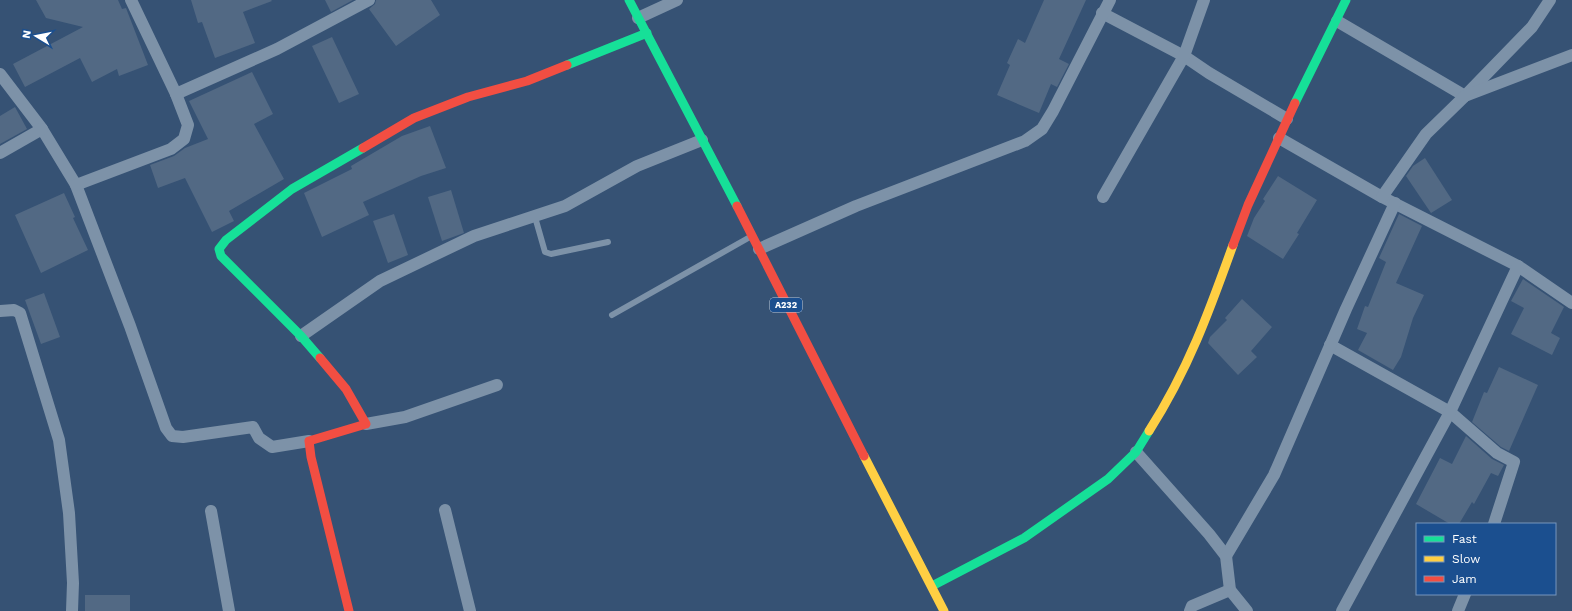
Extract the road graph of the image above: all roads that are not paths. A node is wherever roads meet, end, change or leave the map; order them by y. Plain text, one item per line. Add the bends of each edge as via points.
1 (132, 0) edge
2 (369, 0) edge
3 (629, 0) edge
4 (677, 0) edge
5 (1110, 0) edge
6 (1204, 0) edge
7 (1346, 0) edge
8 (1550, 0) edge
9 (1102, 13) junction
10 (638, 18) junction
11 (1337, 21) junction
12 (647, 33) junction
13 (1572, 55) edge
14 (1184, 56) junction
15 (0, 74) edge
16 (176, 94) junction
17 (1465, 96) junction
18 (1287, 119) junction
19 (42, 129) junction
20 (1279, 138) junction
21 (702, 140) junction
22 (0, 153) edge
23 (76, 185) junction
24 (1102, 197) dead end
25 (1382, 198) junction
26 (1395, 203) junction
27 (535, 216) junction
28 (752, 235) junction
29 (608, 242) dead end
30 (759, 248) junction
31 (1518, 266) junction
32 (1572, 303) edge
33 (0, 312) edge
34 (612, 315) dead end
35 (301, 336) junction
36 (1330, 345) junction
37 (497, 385) dead end
38 (1450, 412) junction
39 (366, 424) junction
40 (309, 441) junction
41 (1136, 452) junction
42 (445, 510) dead end
43 (211, 511) dead end
44 (1494, 523) edge
45 (1226, 556) junction
46 (932, 586) junction
47 (1230, 590) junction
48 (1466, 595) edge
49 (72, 611) edge
50 (230, 611) edge
51 (349, 611) edge
52 (470, 611) edge
53 (944, 611) edge
54 (1190, 611) edge
55 (1247, 611) edge
56 (1342, 611) edge
57 (1458, 611) edge

1 - 16 street
2 - 16 street via 277,49
3 - 10 street, A232
4 - 10 street
5 - 9 street
6 - 14 street
7 - 11 street
8 - 17 street via 1532,27
9 - 14 street
9 - 30 street via 1054,111 1042,129 1025,141 856,206
10 - 12 street, A232
11 - 17 street
11 - 18 street
12 - 21 street, A232
12 - 35 street via 527,81 468,97 414,118 292,189 226,240 219,249 220,256
13 - 17 street
14 - 18 street
14 - 24 street
15 - 19 street
16 - 23 street via 188,125 184,139 172,149
17 - 25 street via 1426,134
18 - 20 street
19 - 22 street
19 - 23 street
20 - 25 street
20 - 41 street via 1248,206 1202,331 1170,398
21 - 27 street via 637,166 565,206
21 - 28 street, A232
23 - 40 street via 128,319 166,428 172,436 183,437 253,427 259,438 272,447
25 - 26 street
26 - 31 street
26 - 36 street
27 - 29 lane via 545,252 551,254
27 - 35 street via 474,236 380,281
28 - 30 street, A232
28 - 34 lane
30 - 46 street, A232 via 786,306
31 - 32 street
31 - 38 street
33 - 49 street via 14,310 20,313 59,440 69,513
35 - 39 street via 346,389
36 - 38 street
36 - 45 street via 1274,475
37 - 39 street via 405,417
38 - 44 street via 1497,453 1514,462
38 - 56 street
39 - 40 street
40 - 51 street
41 - 45 street via 1210,534
41 - 46 street via 1108,479 1024,538
42 - 52 street
43 - 50 street
45 - 47 street
46 - 53 street, A232
47 - 54 street via 1192,606
47 - 55 street
48 - 57 street

